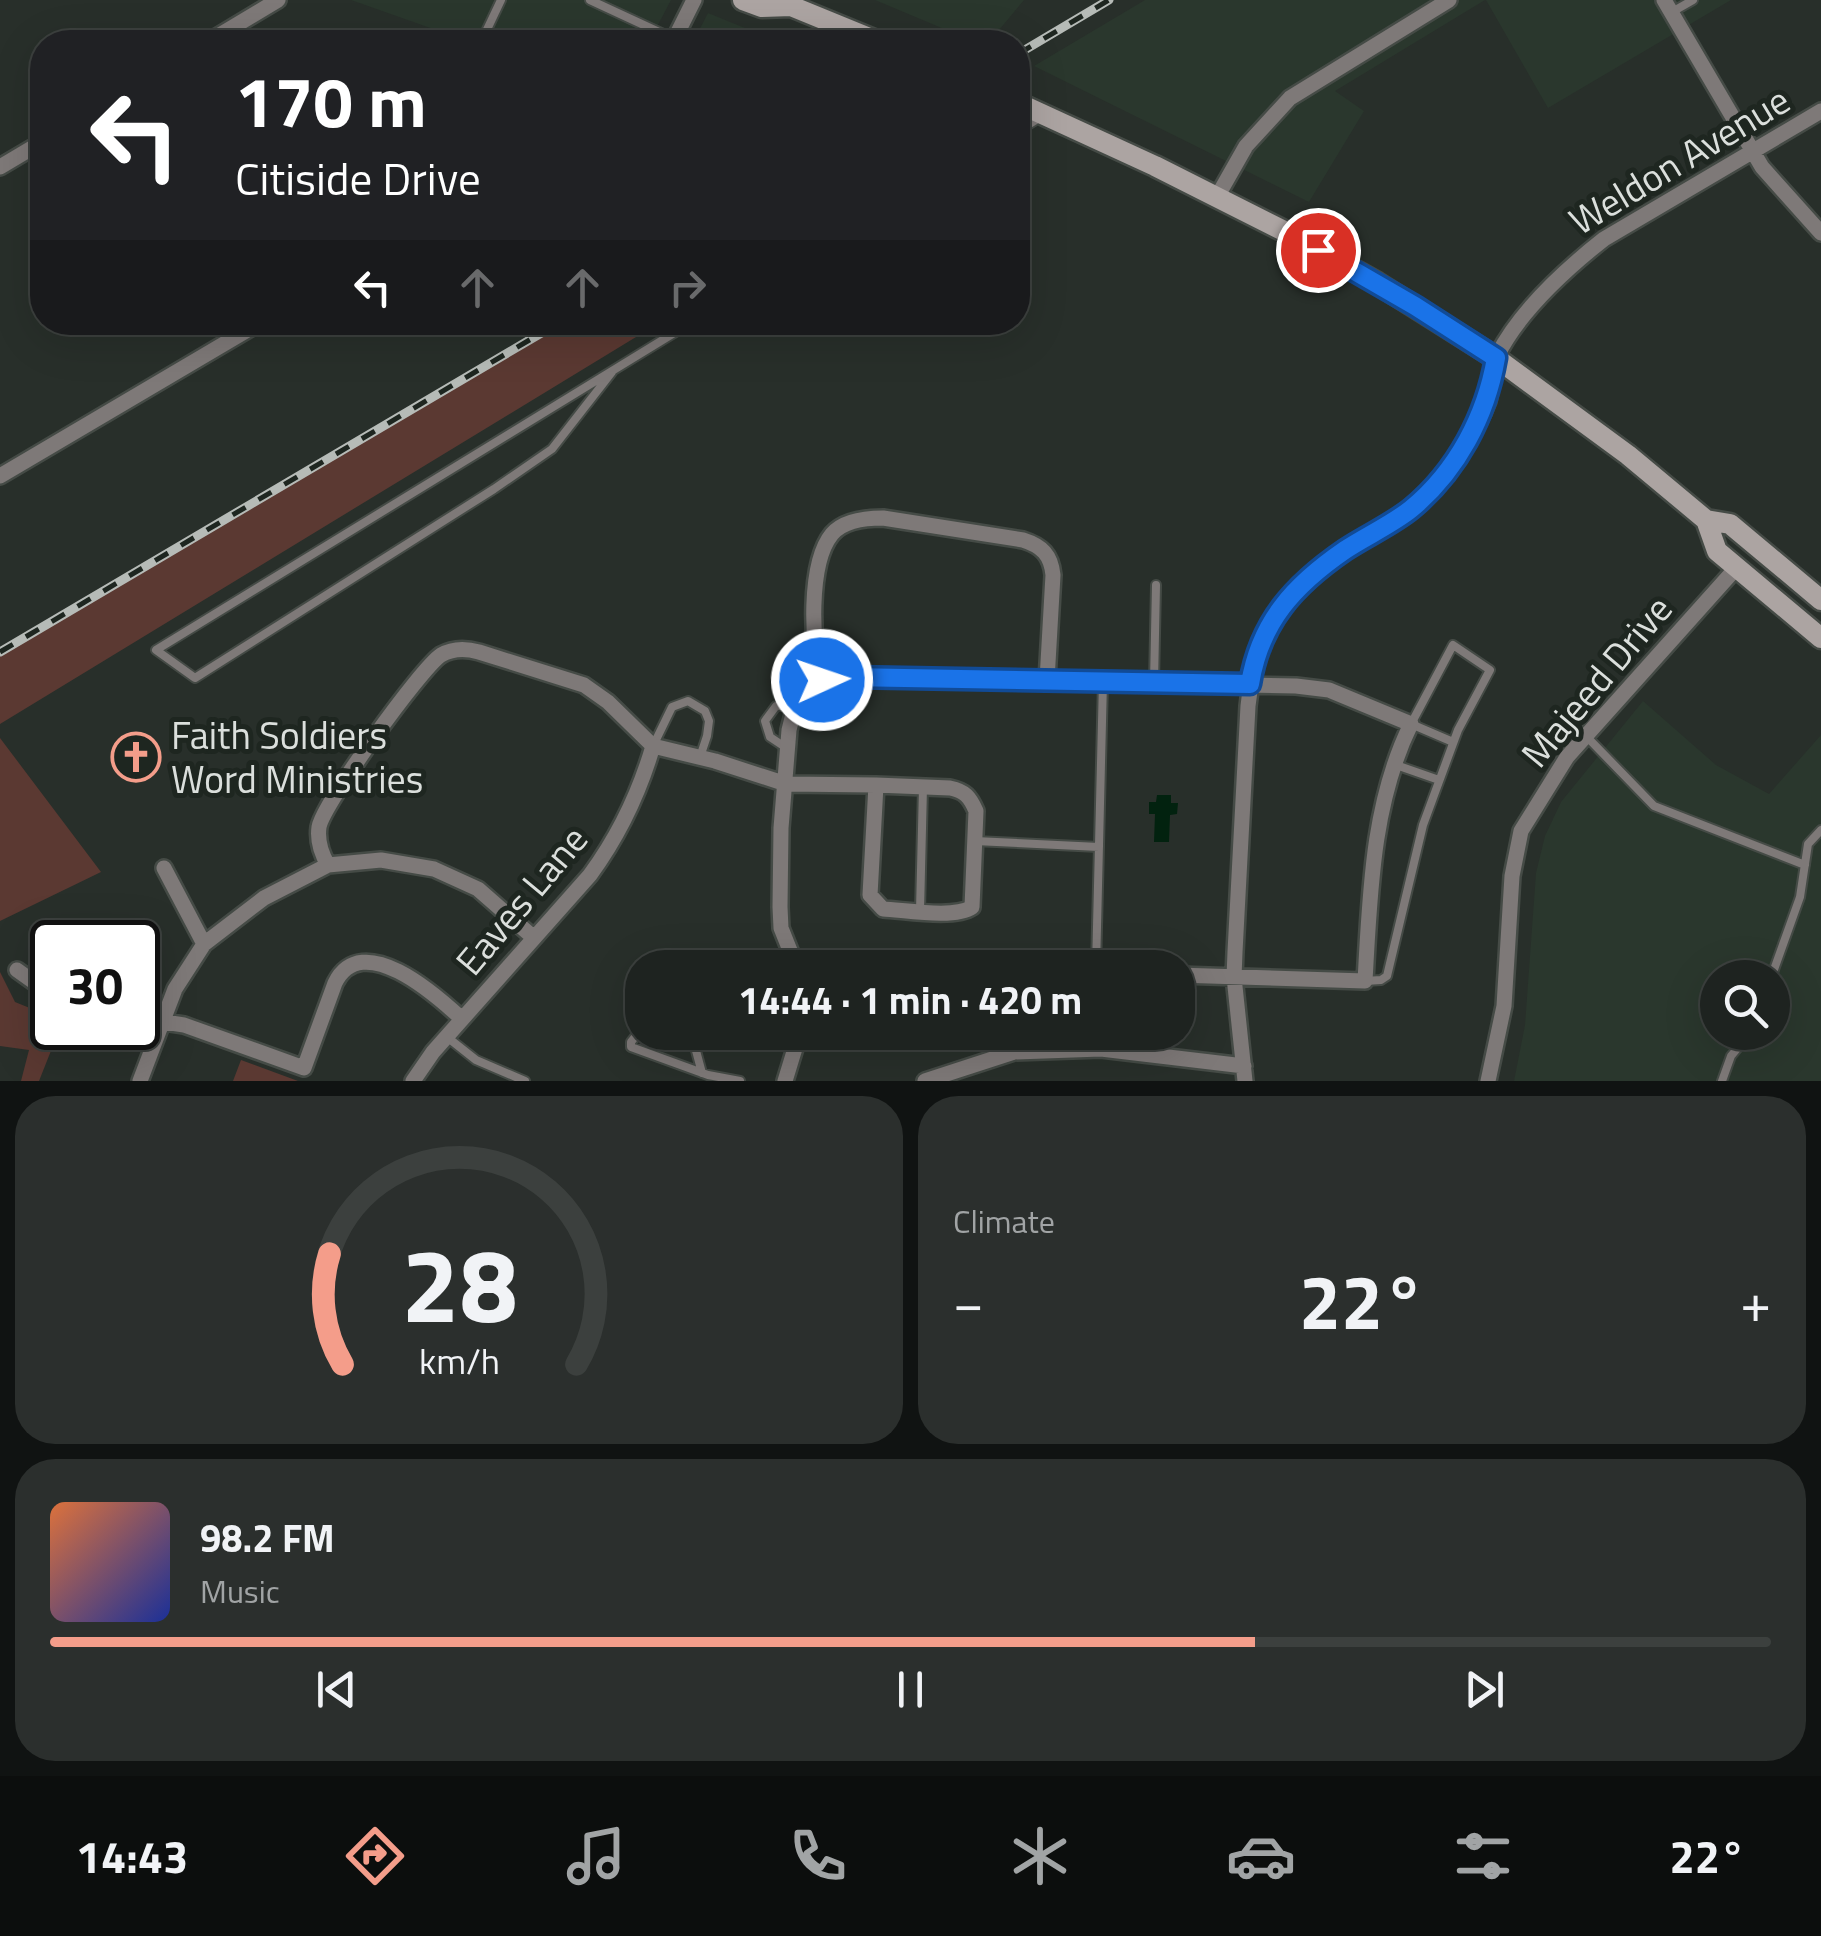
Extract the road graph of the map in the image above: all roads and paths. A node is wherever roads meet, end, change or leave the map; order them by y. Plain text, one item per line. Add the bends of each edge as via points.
1 (278, 0) edge
2 (501, 0) edge
3 (590, 0) edge
4 (694, 0) edge
5 (744, 0) edge
6 (1449, 0) edge
7 (1693, 0) edge
8 (788, 3) edge
9 (1668, 6) edge
10 (228, 30) edge
11 (487, 30) edge
12 (651, 30) edge
13 (679, 30) edge
14 (826, 30) edge
15 (1030, 109) edge
16 (1821, 111) edge
17 (1043, 116) junction
18 (1030, 124) edge
19 (30, 149) edge
20 (1753, 152) junction
21 (0, 167) edge
22 (1218, 197) junction
23 (1821, 233) edge
24 (239, 335) edge
25 (671, 335) edge
26 (1496, 358) junction
27 (612, 372) junction
28 (0, 476) edge
29 (1706, 520) junction
30 (1736, 567) junction
31 (1156, 585) dead end
32 (1821, 600) edge
33 (1821, 638) edge
34 (822, 680) junction
35 (1047, 680) junction
36 (1103, 681) junction
37 (1154, 682) junction
38 (1250, 684) junction
39 (796, 705) junction
40 (1411, 724) junction
41 (1586, 736) junction
42 (1454, 742) junction
43 (653, 746) junction
44 (788, 748) junction
45 (700, 757) junction
46 (1394, 764) junction
47 (1439, 780) junction
48 (786, 784) junction
49 (876, 785) junction
50 (924, 787) junction
51 (1821, 830) edge
52 (976, 841) junction
53 (1099, 848) junction
54 (1805, 864) junction
55 (328, 865) junction
56 (164, 868) dead end
57 (920, 911) junction
58 (534, 938) junction
59 (204, 944) junction
60 (790, 950) edge
61 (1096, 950) edge
62 (1777, 960) edge
63 (17, 970) dead end
64 (1195, 976) edge
65 (1234, 977) junction
66 (30, 979) edge
67 (1365, 981) junction
68 (462, 1019) junction
69 (162, 1021) junction
70 (447, 1037) junction
71 (639, 1050) edge
72 (696, 1050) edge
73 (794, 1050) edge
74 (1736, 1050) edge
75 (702, 1073) junction
76 (1244, 1073) edge
77 (140, 1081) edge
78 (413, 1081) edge
79 (525, 1081) edge
80 (740, 1081) edge
81 (785, 1081) edge
82 (925, 1081) edge
83 (1488, 1081) edge
84 (1722, 1081) edge

1 - 10 street
2 - 11 lane
3 - 12 lane
4 - 13 street
5 - 8 main road via 762,7
6 - 22 street via 1290,98 1258,130
7 - 9 lane
8 - 14 main road
9 - 20 street
15 - 17 main road
16 - 20 street, Weldon Avenue
17 - 18 lane
17 - 22 main road
19 - 21 street
20 - 23 street
20 - 26 street, Weldon Avenue via 1573,263
22 - 26 main road via 1377,283
24 - 28 street
25 - 27 lane
26 - 29 main road
26 - 38 street via 1473,432 1437,482 1411,509 1322,567 1281,606 1261,639
27 - 27 lane via 552,449 195,678 156,650
29 - 30 main road via 1718,551
29 - 32 main road via 1730,524
30 - 33 main road
30 - 41 street, Majeed Drive
31 - 37 lane
34 - 35 street
34 - 35 street via 813,641 826,544 840,527 883,518 1024,540 1043,550 1053,575
34 - 39 street
35 - 36 street
36 - 37 street
36 - 53 lane
37 - 38 street
38 - 40 street via 1330,690
38 - 65 street
39 - 44 street
39 - 44 lane via 776,706 765,721 770,738
40 - 42 lane
40 - 42 lane via 1454,644 1490,670
40 - 46 street
41 - 54 lane via 1654,806
41 - 83 street, Majeed Drive via 1521,831 1504,1006
42 - 47 lane
43 - 45 street
43 - 45 lane via 672,707 688,702 705,711 708,721
43 - 55 street via 584,684 465,648 449,651 423,673 325,812 319,842
43 - 58 street, Eaves Lane via 640,790 610,848
44 - 48 street
45 - 48 street
46 - 47 lane
46 - 67 street via 1380,814
47 - 67 lane via 1387,976
48 - 49 street
48 - 60 street via 781,928
49 - 50 street
49 - 57 street via 870,896 883,908
50 - 52 street via 962,790 971,798
50 - 57 lane
51 - 54 lane via 1808,844
52 - 53 lane
52 - 57 street via 972,907
53 - 61 lane
54 - 62 lane
55 - 58 street via 381,860 434,869 478,889
55 - 59 street via 264,898
56 - 59 street
58 - 68 street, Eaves Lane
59 - 69 street
63 - 66 street
64 - 65 street
65 - 67 street
65 - 76 street
68 - 69 street via 405,975 357,962 334,983 304,1068
68 - 70 street, Eaves Lane
69 - 77 street
70 - 78 street, Eaves Lane
70 - 79 lane via 476,1060
71 - 75 lane
72 - 75 lane
73 - 81 street
74 - 84 lane
75 - 80 lane
76 - 82 street via 1100,1049 1014,1052

